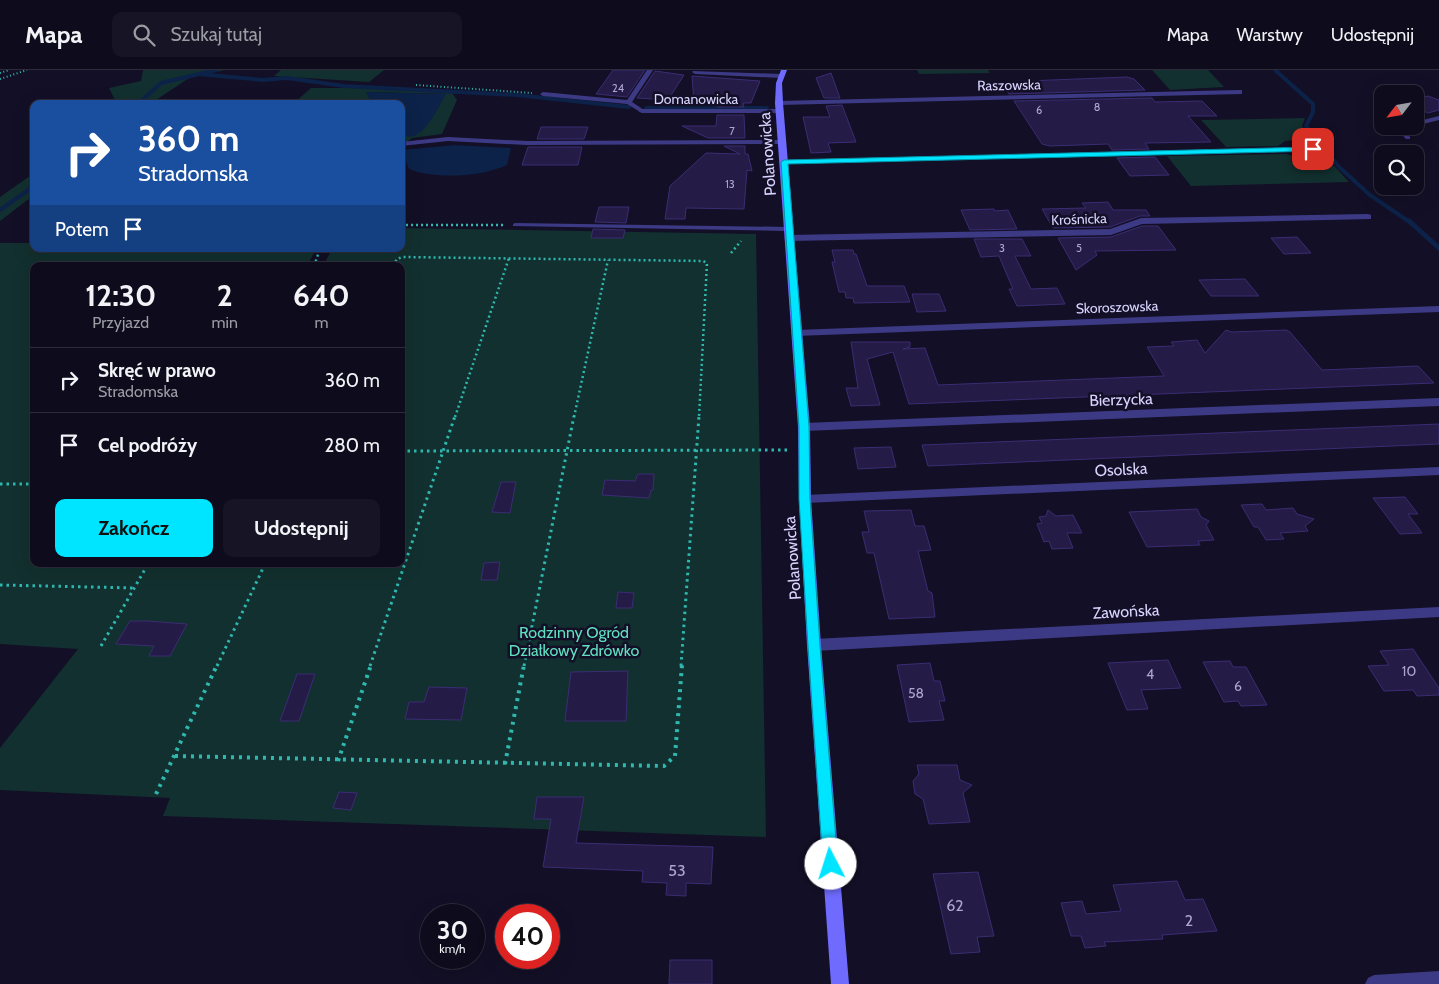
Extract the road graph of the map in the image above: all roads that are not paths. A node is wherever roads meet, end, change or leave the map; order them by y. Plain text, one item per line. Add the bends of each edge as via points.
1 (650, 70) edge
2 (695, 72) dead end
3 (782, 73) edge
4 (1239, 92) dead end
5 (543, 94) road end
6 (629, 102) junction
7 (780, 107) junction
8 (642, 111) joint
9 (1439, 118) edge
10 (1424, 122) edge
11 (1406, 135) edge
12 (1408, 138) dead end
13 (782, 142) junction
14 (527, 143) joint
15 (405, 144) edge
16 (1313, 149) dead end
17 (784, 162) junction
18 (1368, 217) dead end
19 (515, 225) road end
20 (788, 234) junction
21 (1439, 309) edge
22 (796, 333) junction
23 (1439, 402) edge
24 (804, 427) junction
25 (1439, 471) edge
26 (805, 499) junction
27 (1439, 612) edge
28 (814, 646) junction
29 (1439, 980) edge
30 (840, 984) edge
31 (1374, 984) edge

1 - 6 lane
2 - 3 lane
3 - 7 street, Polanowicka
4 - 7 street, Raszowska
5 - 6 lane
6 - 8 lane
7 - 8 street, Domanowicka
7 - 13 street, Polanowicka
9 - 10 lane
11 - 12 lane
13 - 14 street
13 - 17 street, Polanowicka
14 - 15 lane via 448,139
16 - 17 street
17 - 20 street, Polanowicka
18 - 20 street, Krośnicka via 1141,221 1111,232
19 - 20 lane
20 - 22 street, Polanowicka
21 - 22 street, Skoroszowska
22 - 24 street, Polanowicka
23 - 24 street, Bierzycka
24 - 26 street, Polanowicka
25 - 26 street, Osolska
26 - 28 street, Polanowicka
27 - 28 street, Zawońska
28 - 30 street, Polanowicka
29 - 31 street

